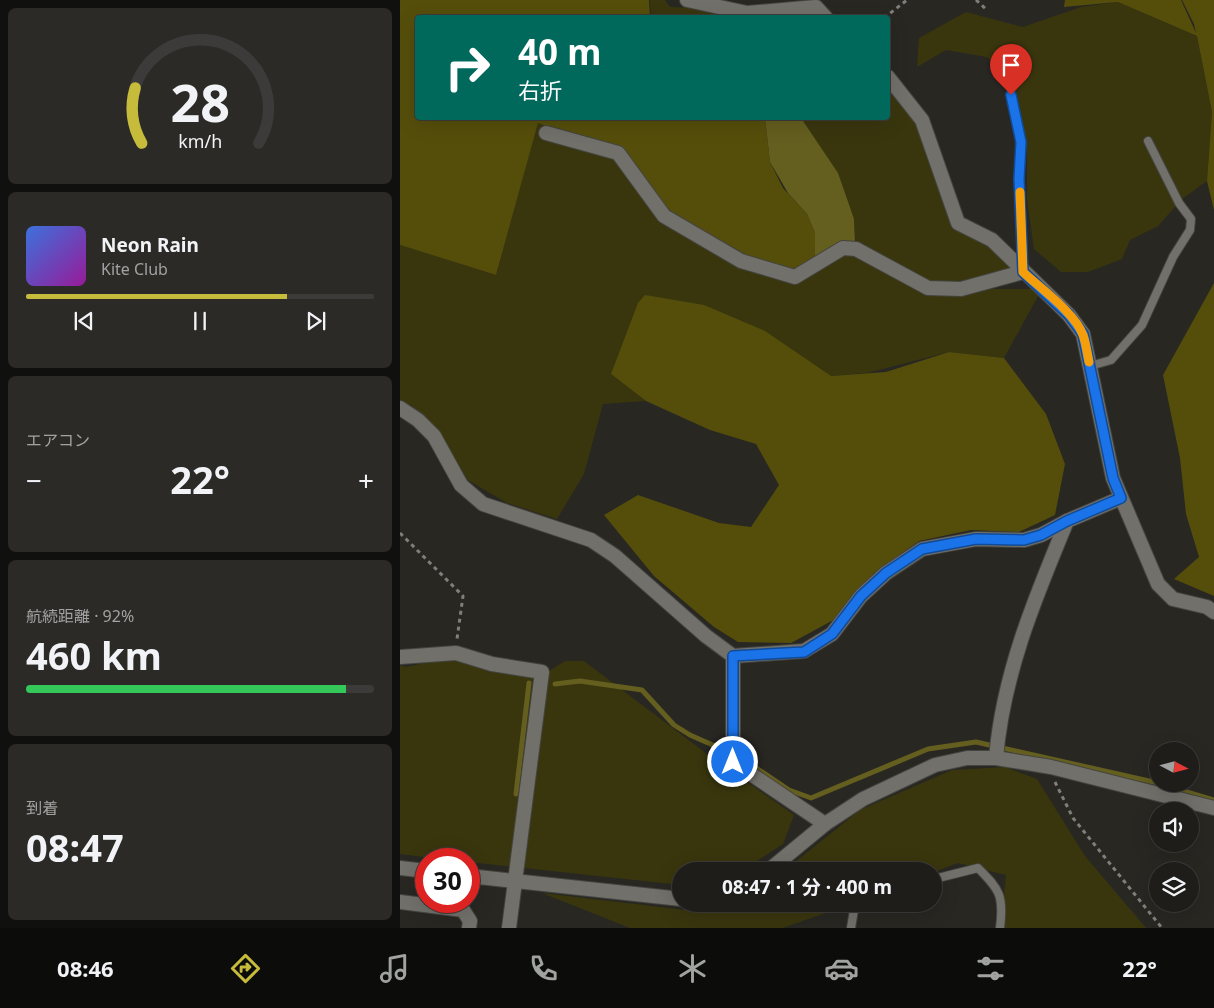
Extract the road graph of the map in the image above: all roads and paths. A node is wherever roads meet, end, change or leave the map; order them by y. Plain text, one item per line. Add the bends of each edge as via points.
1 (687, 0) edge
2 (907, 0) edge
3 (976, 0) edge
4 (986, 9) dead end
5 (823, 15) edge
6 (888, 15) edge
7 (890, 80) edge
8 (1011, 95) dead end
9 (546, 134) dead end
10 (1148, 141) dead end
11 (1023, 272) junction
12 (1090, 366) junction
13 (400, 408) edge
14 (1121, 498) junction
15 (1067, 521) junction
16 (400, 533) edge
17 (1214, 612) edge
18 (456, 652) junction
19 (733, 656) junction
20 (400, 657) edge
21 (996, 757) junction
22 (1051, 767) junction
23 (1214, 808) edge
24 (825, 824) junction
25 (779, 862) edge
26 (400, 868) edge
27 (415, 870) edge
28 (480, 877) edge
29 (942, 877) edge
30 (515, 881) junction
31 (672, 899) edge
32 (400, 902) edge
33 (854, 912) edge
34 (469, 928) edge
35 (509, 928) edge
36 (851, 928) edge
37 (1000, 928) edge
38 (1162, 928) edge

1 - 5 street via 747,13 816,7
2 - 6 path
3 - 4 path
7 - 11 street via 922,120 958,223 992,240
8 - 11 lane via 1021,142 1019,179
9 - 11 street via 618,153 664,216 742,261 777,273 795,277 843,248 856,249 928,288 961,289
10 - 12 lane via 1191,219 1190,230 1173,257 1142,325 1111,360
11 - 12 street via 1069,315 1083,334
12 - 14 street via 1113,478
13 - 19 street via 434,436 461,485 484,504 591,540 615,556
14 - 15 street
14 - 17 street via 1158,584 1173,599 1207,607
15 - 19 street via 1024,540 976,539 922,549 886,573 861,596 832,634 804,652
15 - 21 street via 1027,617 998,725
16 - 18 path via 462,596
18 - 20 street
18 - 30 street via 492,664 542,672
19 - 24 street via 733,762
21 - 22 street
21 - 24 street via 967,758 935,765 863,799
22 - 23 street
22 - 38 path via 1057,788 1073,818
24 - 25 street
26 - 27 street
28 - 30 street
29 - 37 lane via 978,868 996,885 1003,907
30 - 31 street
30 - 35 street
32 - 34 street via 463,910 470,921
33 - 36 lane

